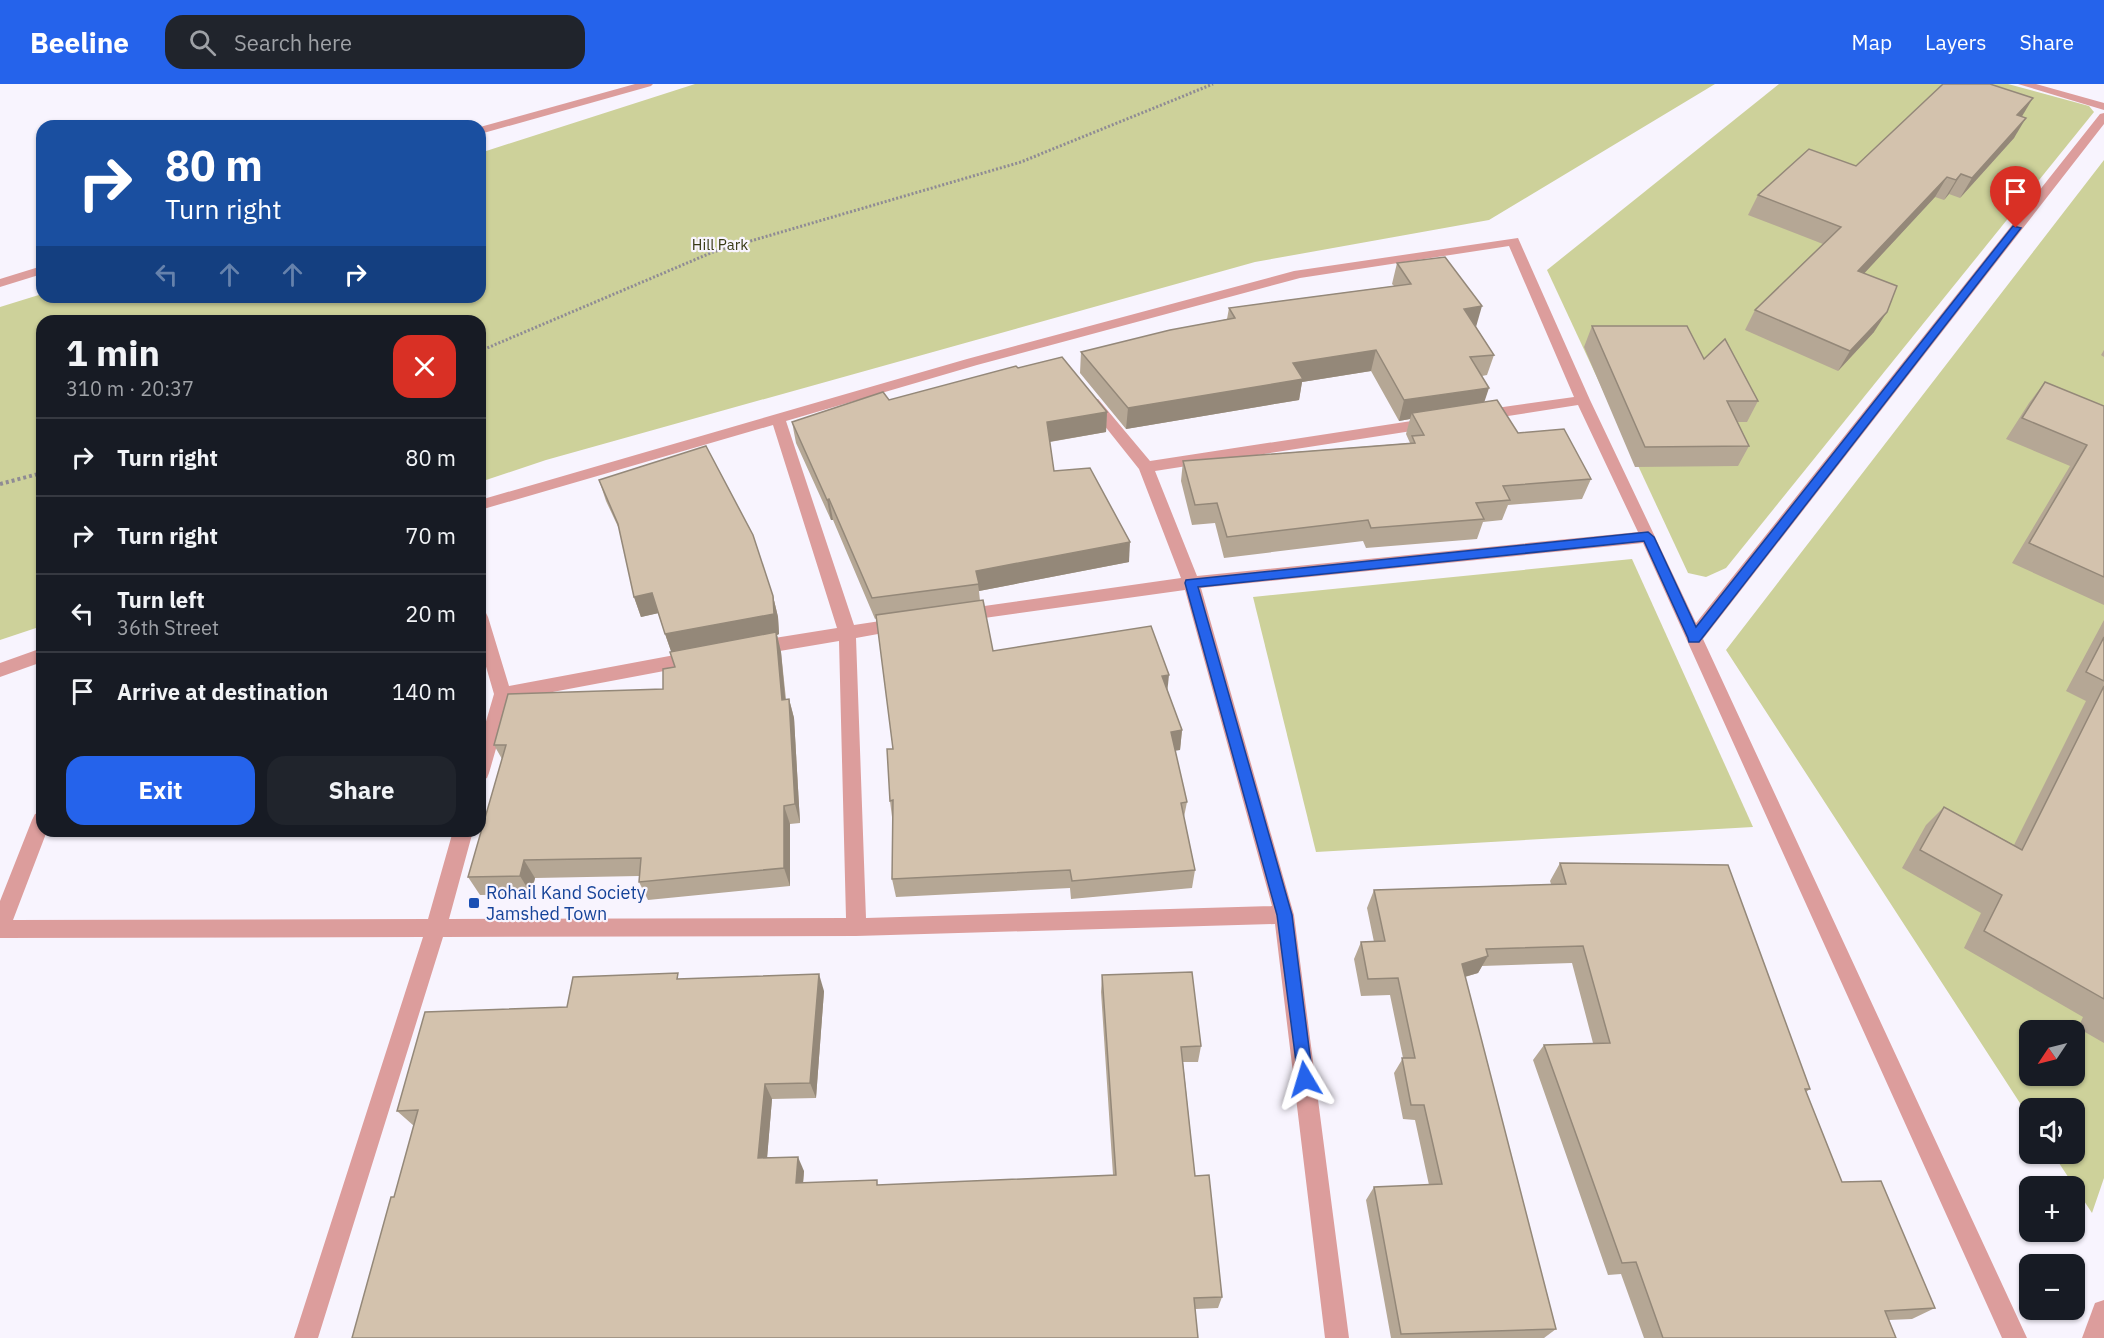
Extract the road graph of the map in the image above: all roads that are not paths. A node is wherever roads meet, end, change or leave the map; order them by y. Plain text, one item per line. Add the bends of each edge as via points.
1 (647, 84) edge
2 (2024, 84) edge
3 (2104, 107) edge
4 (2104, 116) edge
5 (486, 129) edge
6 (36, 272) edge
7 (0, 284) edge
8 (1044, 342) junction
9 (1059, 360) edge
10 (1080, 387) edge
11 (1583, 400) junction
12 (778, 418) junction
13 (1465, 418) edge
14 (1441, 422) edge
15 (1146, 467) junction
16 (486, 503) edge
17 (1648, 537) junction
18 (1191, 583) junction
19 (942, 618) edge
20 (918, 621) edge
21 (847, 631) junction
22 (486, 637) edge
23 (1694, 638) junction
24 (744, 650) edge
25 (709, 656) edge
26 (36, 657) edge
27 (0, 670) edge
28 (503, 694) junction
29 (486, 752) edge
30 (36, 835) edge
31 (461, 837) edge
32 (1284, 915) junction
33 (0, 927) edge
34 (856, 927) junction
35 (436, 928) junction
36 (2104, 1312) edge
37 (306, 1338) edge
38 (1337, 1338) edge
39 (2015, 1338) edge
40 (2094, 1338) edge

1 - 5 street
2 - 3 street
4 - 23 street
6 - 7 street
8 - 9 street
8 - 11 street via 1299,274 1513,241
8 - 12 street
10 - 15 street
11 - 13 street
11 - 17 street
12 - 16 street
12 - 21 street
14 - 15 street
15 - 18 street
17 - 18 street
17 - 23 street
18 - 19 street
18 - 32 street
20 - 21 street
21 - 24 street
21 - 34 street
22 - 28 street
23 - 39 street
25 - 28 street
26 - 27 street
28 - 29 street
30 - 33 street
31 - 35 street
32 - 34 street
32 - 38 street
33 - 35 street
34 - 35 street
35 - 37 street
36 - 40 street

